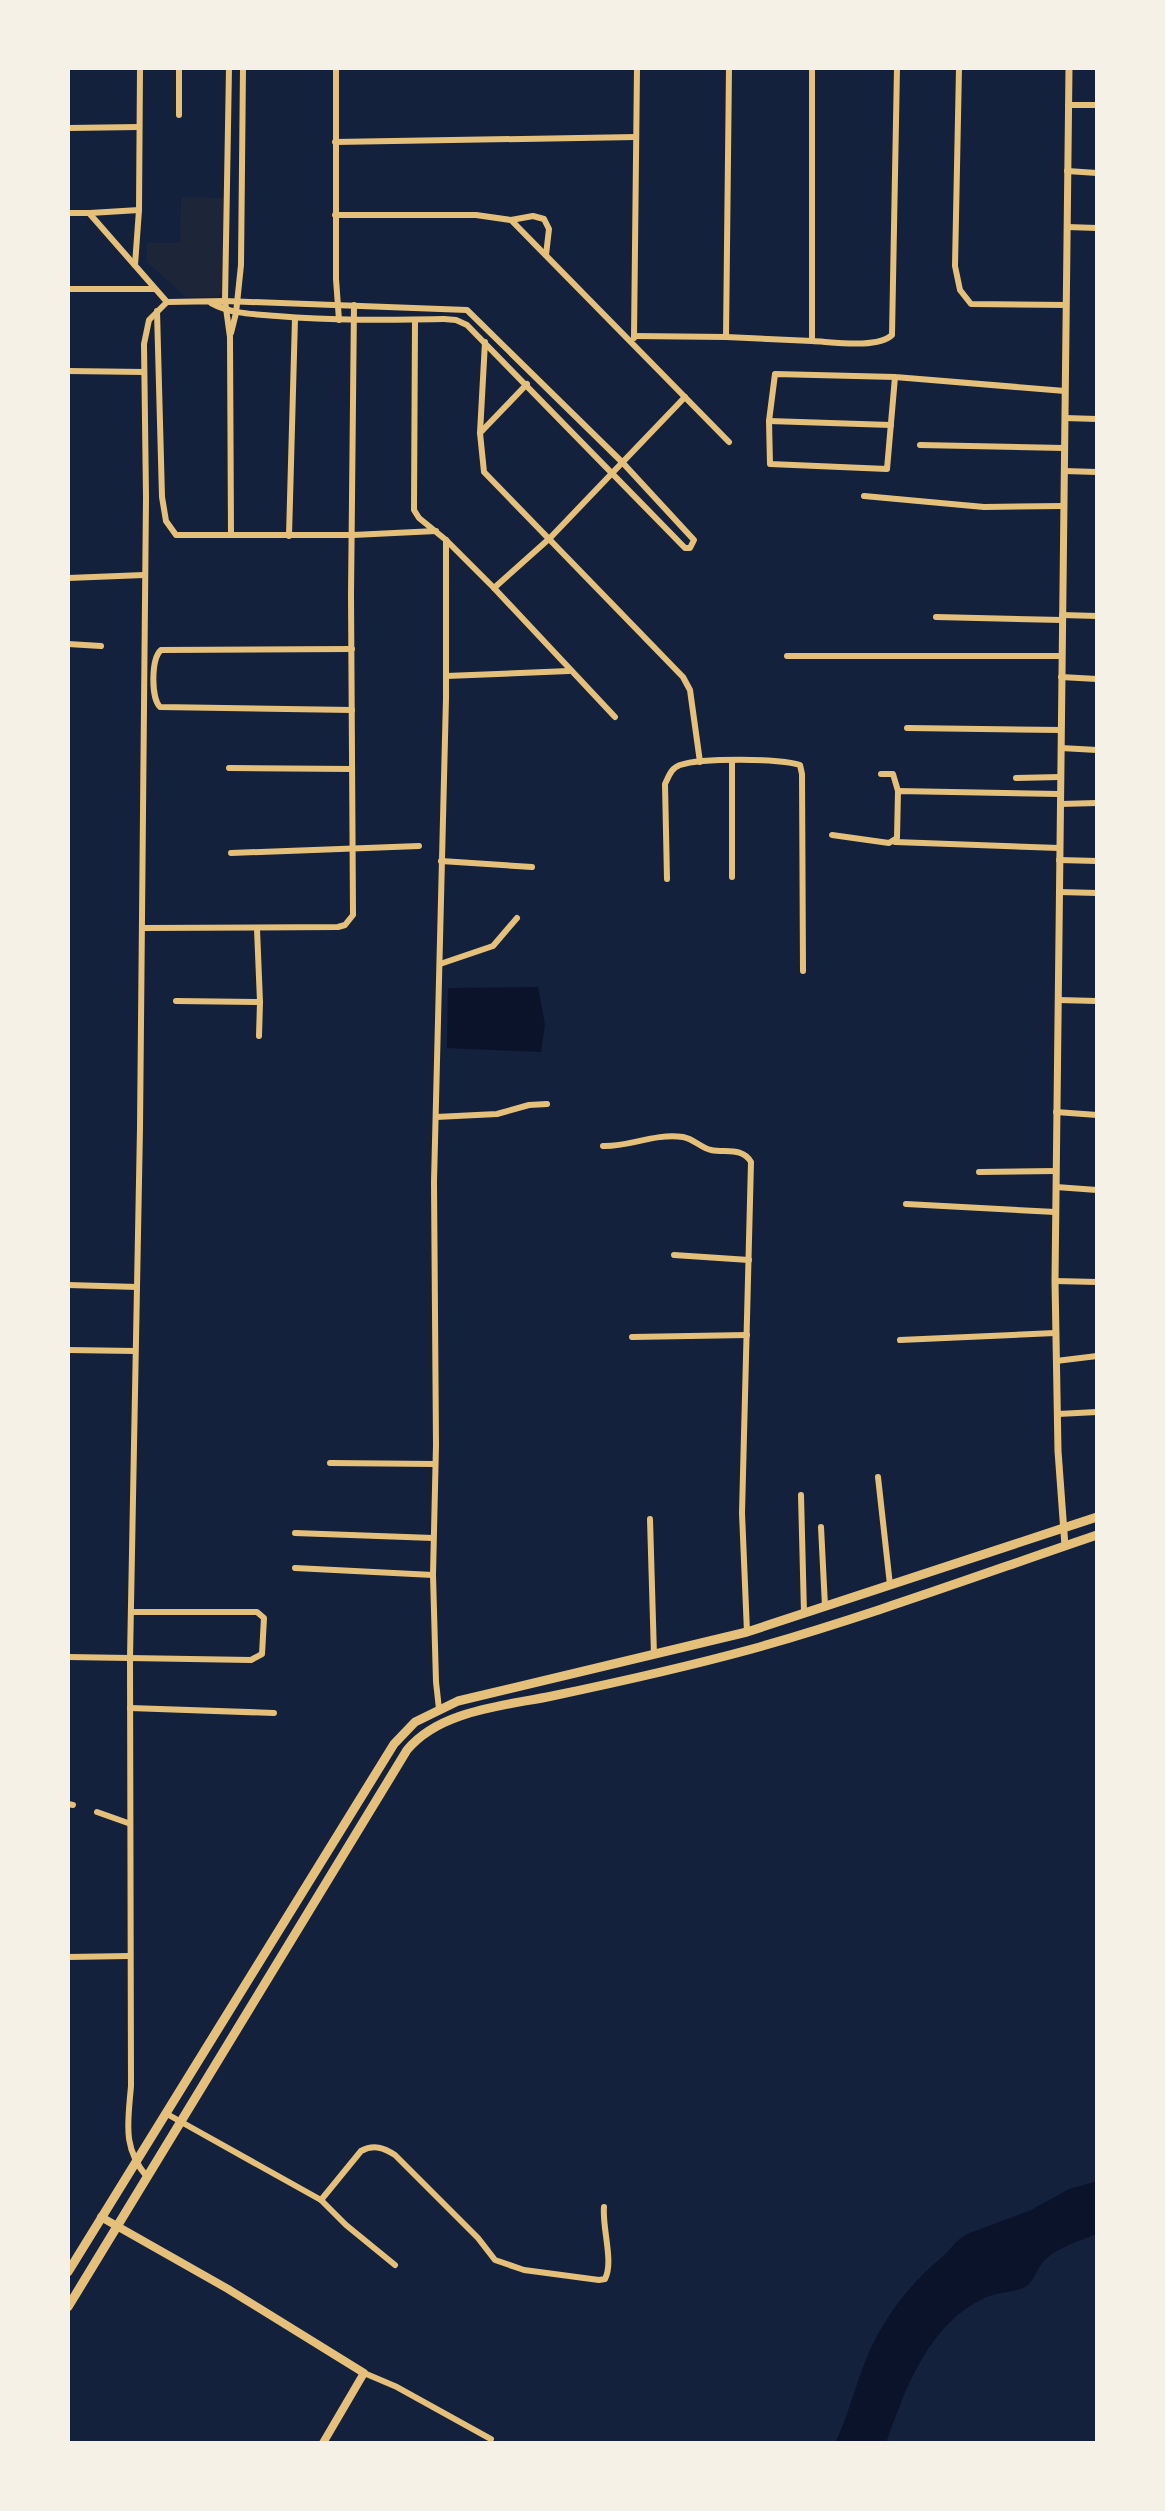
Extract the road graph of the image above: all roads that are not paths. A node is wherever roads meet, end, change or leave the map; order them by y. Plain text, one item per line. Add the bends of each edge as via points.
1 (140, 68) edge
2 (179, 68) edge
3 (229, 68) edge
4 (243, 68) edge
5 (336, 68) edge
6 (637, 68) edge
7 (729, 68) edge
8 (812, 68) edge
9 (897, 68) edge
10 (959, 68) edge
11 (1069, 68) edge
12 (1068, 105) junction
13 (1097, 105) edge
14 (179, 115) dead end
15 (139, 127) junction
16 (68, 128) edge
17 (244, 132) junction
18 (230, 133) junction
19 (636, 137) junction
20 (335, 142) junction
21 (1067, 171) junction
22 (1097, 173) edge
23 (139, 210) junction
24 (68, 213) edge
25 (89, 213) junction
26 (335, 215) junction
27 (511, 220) junction
28 (1067, 227) junction
29 (1097, 228) edge
30 (546, 255) junction
31 (135, 265) junction
32 (227, 265) junction
33 (241, 265) junction
34 (68, 289) edge
35 (154, 289) junction
36 (225, 301) junction
37 (167, 302) junction
38 (237, 302) junction
39 (211, 303) junction
40 (338, 305) junction
41 (354, 305) junction
42 (1066, 305) junction
43 (157, 309) junction
44 (225, 310) junction
45 (236, 313) junction
46 (295, 318) junction
47 (339, 320) junction
48 (415, 320) junction
49 (354, 321) junction
50 (634, 336) junction
51 (230, 337) junction
52 (726, 337) junction
53 (812, 341) junction
54 (485, 342) junction
55 (634, 345) junction
56 (68, 371) edge
57 (144, 372) junction
58 (895, 377) junction
59 (527, 384) junction
60 (1065, 391) junction
61 (685, 397) junction
62 (1065, 418) junction
63 (1097, 419) edge
64 (769, 421) junction
65 (891, 425) junction
66 (480, 433) junction
67 (729, 442) dead end
68 (920, 445) dead end
69 (1064, 448) junction
70 (622, 462) junction
71 (1064, 471) junction
72 (1097, 472) edge
73 (613, 473) junction
74 (864, 496) dead end
75 (1063, 506) junction
76 (436, 531) junction
77 (231, 535) junction
78 (353, 535) junction
79 (289, 536) junction
80 (550, 538) junction
81 (446, 540) junction
82 (144, 575) junction
83 (68, 578) edge
84 (494, 588) junction
85 (1097, 616) edge
86 (936, 617) dead end
87 (1062, 617) junction
88 (68, 644) edge
89 (101, 646) dead end
90 (352, 649) junction
91 (787, 656) dead end
92 (1062, 656) junction
93 (569, 671) junction
94 (446, 676) junction
95 (1061, 677) junction
96 (1097, 679) edge
97 (352, 710) junction
98 (615, 717) dead end
99 (907, 728) dead end
100 (1061, 730) junction
101 (1061, 748) junction
102 (1097, 750) edge
103 (732, 761) junction
104 (700, 762) junction
105 (229, 768) dead end
106 (352, 769) junction
107 (881, 774) dead end
108 (1060, 777) junction
109 (1016, 778) dead end
110 (898, 791) junction
111 (1060, 794) junction
112 (1097, 803) edge
113 (1060, 804) junction
114 (832, 835) dead end
115 (895, 842) junction
116 (419, 846) dead end
117 (351, 848) junction
118 (1059, 848) junction
119 (231, 853) dead end
120 (1059, 860) junction
121 (441, 861) junction
122 (1097, 861) edge
123 (532, 867) dead end
124 (732, 877) dead end
125 (667, 879) dead end
126 (1059, 892) junction
127 (1097, 893) edge
128 (517, 918) dead end
129 (142, 928) junction
130 (257, 929) junction
131 (440, 964) junction
132 (803, 971) dead end
133 (1058, 1000) junction
134 (176, 1001) dead end
135 (1097, 1001) edge
136 (260, 1002) junction
137 (259, 1036) dead end
138 (547, 1104) dead end
139 (1056, 1112) junction
140 (1097, 1115) edge
141 (436, 1117) junction
142 (603, 1146) dead end
143 (1056, 1171) junction
144 (979, 1172) dead end
145 (1056, 1187) junction
146 (1097, 1190) edge
147 (906, 1204) dead end
148 (1055, 1212) junction
149 (674, 1255) dead end
150 (749, 1260) junction
151 (1055, 1281) junction
152 (1097, 1282) edge
153 (68, 1285) edge
154 (137, 1287) junction
155 (1055, 1333) junction
156 (747, 1335) junction
157 (632, 1337) dead end
158 (900, 1340) dead end
159 (68, 1350) edge
160 (135, 1351) junction
161 (1097, 1356) edge
162 (1056, 1361) junction
163 (1097, 1412) edge
164 (1058, 1414) junction
165 (330, 1463) dead end
166 (435, 1464) junction
167 (878, 1477) dead end
168 (801, 1495) dead end
169 (1097, 1517) edge
170 (650, 1519) dead end
171 (821, 1527) dead end
172 (1064, 1527) junction
173 (295, 1533) dead end
174 (1097, 1535) edge
175 (433, 1538) junction
176 (1065, 1546) junction
177 (295, 1568) dead end
178 (433, 1575) junction
179 (890, 1585) junction
180 (825, 1606) junction
181 (131, 1612) junction
182 (804, 1613) junction
183 (747, 1632) junction
184 (654, 1655) junction
185 (68, 1657) edge
186 (130, 1658) junction
187 (637, 1659) junction
188 (641, 1676) junction
189 (130, 1708) junction
190 (439, 1709) junction
191 (274, 1713) dead end
192 (97, 1812) dead end
193 (128, 1823) junction
194 (268, 1947) junction
195 (129, 1956) junction
196 (282, 1956) junction
197 (68, 1957) edge
198 (167, 2114) junction
199 (181, 2123) junction
200 (135, 2162) junction
201 (148, 2177) junction
202 (321, 2200) junction
203 (604, 2207) dead end
204 (101, 2217) junction
205 (118, 2226) junction
206 (395, 2265) dead end
207 (68, 2272) edge
208 (68, 2307) edge
209 (364, 2373) junction
210 (491, 2439) dead end
211 (323, 2443) edge

1 - 15 street
2 - 14 street
3 - 18 street
4 - 17 street
5 - 20 street
6 - 19 street
7 - 52 street
8 - 53 street
9 - 53 street via 892,335 866,343
10 - 42 street via 955,266 960,290 971,304
11 - 12 street
12 - 13 street
12 - 21 street
15 - 16 street
15 - 23 street
17 - 18 street
17 - 33 street
18 - 32 street
19 - 20 street
19 - 50 street
20 - 26 street
21 - 22 street
21 - 28 street
23 - 25 street
23 - 31 street
24 - 25 street
25 - 31 street
26 - 27 street via 476,215
26 - 40 street
27 - 30 street
27 - 30 street via 544,219 549,229
28 - 29 street
28 - 42 street
30 - 55 street
31 - 35 street
32 - 33 street
32 - 36 street
33 - 38 street
34 - 35 street
35 - 37 street
36 - 38 street
36 - 39 street
36 - 44 street
37 - 39 street
37 - 43 street
38 - 40 street
38 - 45 street
39 - 44 street
40 - 41 street
40 - 47 street
41 - 49 street
41 - 70 street via 467,310
42 - 60 street
43 - 57 street via 146,326
43 - 77 street via 166,521 176,535
44 - 45 street
44 - 51 street
45 - 46 street
45 - 51 street
46 - 47 street
46 - 79 street
47 - 49 street
48 - 49 street
48 - 54 street via 456,320
48 - 76 street via 413,499 419,518
49 - 78 street
50 - 52 street
50 - 55 street
51 - 77 street
52 - 53 street
54 - 59 street
54 - 66 street
55 - 61 street
56 - 57 street
57 - 82 street
58 - 60 street
58 - 64 street via 775,374
58 - 65 street
59 - 66 street
59 - 73 street
60 - 62 street
61 - 67 street
61 - 70 street
62 - 63 street
62 - 69 street
64 - 65 street
64 - 65 street via 772,465 884,470
66 - 80 street via 484,472
68 - 69 street
69 - 71 street
70 - 73 street
70 - 73 street via 693,538 693,545 685,548
71 - 72 street
71 - 75 street
73 - 80 street
74 - 75 street via 984,507
75 - 87 street
76 - 78 street
76 - 81 street
77 - 79 street
78 - 79 street
78 - 90 street
80 - 84 street
80 - 104 street via 683,677 690,690
81 - 84 street
81 - 94 street
82 - 83 street
82 - 129 street
84 - 93 street
85 - 87 street
86 - 87 street
87 - 92 street
88 - 89 street
90 - 97 street
90 - 97 street via 161,650 155,658 155,700 160,707
91 - 92 street
92 - 95 street
93 - 94 street
93 - 98 street
94 - 121 street
95 - 96 street
95 - 100 street
97 - 106 street
99 - 100 street
100 - 101 street
101 - 102 street
101 - 108 street
103 - 104 street
103 - 124 street
103 - 132 street via 801,767
104 - 125 street via 678,766 665,784
105 - 106 street
106 - 117 street
107 - 110 street via 893,774
108 - 109 street
108 - 111 street
110 - 111 street
110 - 115 street
111 - 113 street
112 - 113 street
113 - 118 street
114 - 115 street
115 - 118 street
116 - 117 street
117 - 119 street
117 - 130 street via 353,915 345,925
118 - 120 street
120 - 122 street
120 - 126 street
121 - 123 street
121 - 131 street
126 - 127 street
126 - 133 street
128 - 131 street via 493,946
129 - 130 street
129 - 154 street
130 - 136 street
131 - 141 street
133 - 135 street
133 - 139 street
134 - 136 street
136 - 137 street
138 - 141 street via 497,1114
139 - 140 street
139 - 143 street
141 - 166 street
142 - 150 street via 673,1136 708,1149 746,1154 751,1162
143 - 144 street
143 - 145 street
145 - 146 street
145 - 148 street
147 - 148 street
148 - 151 street
149 - 150 street
150 - 156 street
151 - 152 street
151 - 155 street
153 - 154 street
154 - 160 street
155 - 158 street
155 - 162 street
156 - 157 street
156 - 183 street via 742,1513
159 - 160 street
160 - 181 street
161 - 162 street
162 - 164 street
163 - 164 street
164 - 172 street
165 - 166 street
166 - 175 street
167 - 179 street
168 - 182 street
169 - 172 main road
170 - 184 street
171 - 180 street
172 - 176 street
172 - 179 main road
173 - 175 street
174 - 176 main road
175 - 178 street
176 - 188 main road via 822,1628
177 - 178 street
178 - 190 street
179 - 180 main road
180 - 182 main road
181 - 186 street
181 - 186 street via 257,1612 264,1618 264,1648 251,1660
182 - 183 main road
183 - 184 main road
184 - 187 main road
185 - 186 street
186 - 189 street
187 - 188 main road
187 - 190 main road
188 - 196 main road via 492,1709 424,1733 407,1750
189 - 191 street
189 - 193 street
190 - 194 main road via 415,1722 394,1744
192 - 193 street
193 - 195 street
194 - 196 main road
194 - 198 main road
195 - 197 street
195 - 200 street via 127,2134
196 - 199 main road
198 - 199 street
198 - 200 main road
199 - 201 main road
199 - 202 street
200 - 201 street
200 - 204 main road
201 - 205 main road
202 - 203 street via 361,2151 384,2148 495,2260 524,2270 599,2280 610,2270
202 - 206 street
204 - 205 main road
204 - 207 main road
205 - 208 main road
205 - 209 main road
209 - 210 street
209 - 211 main road

